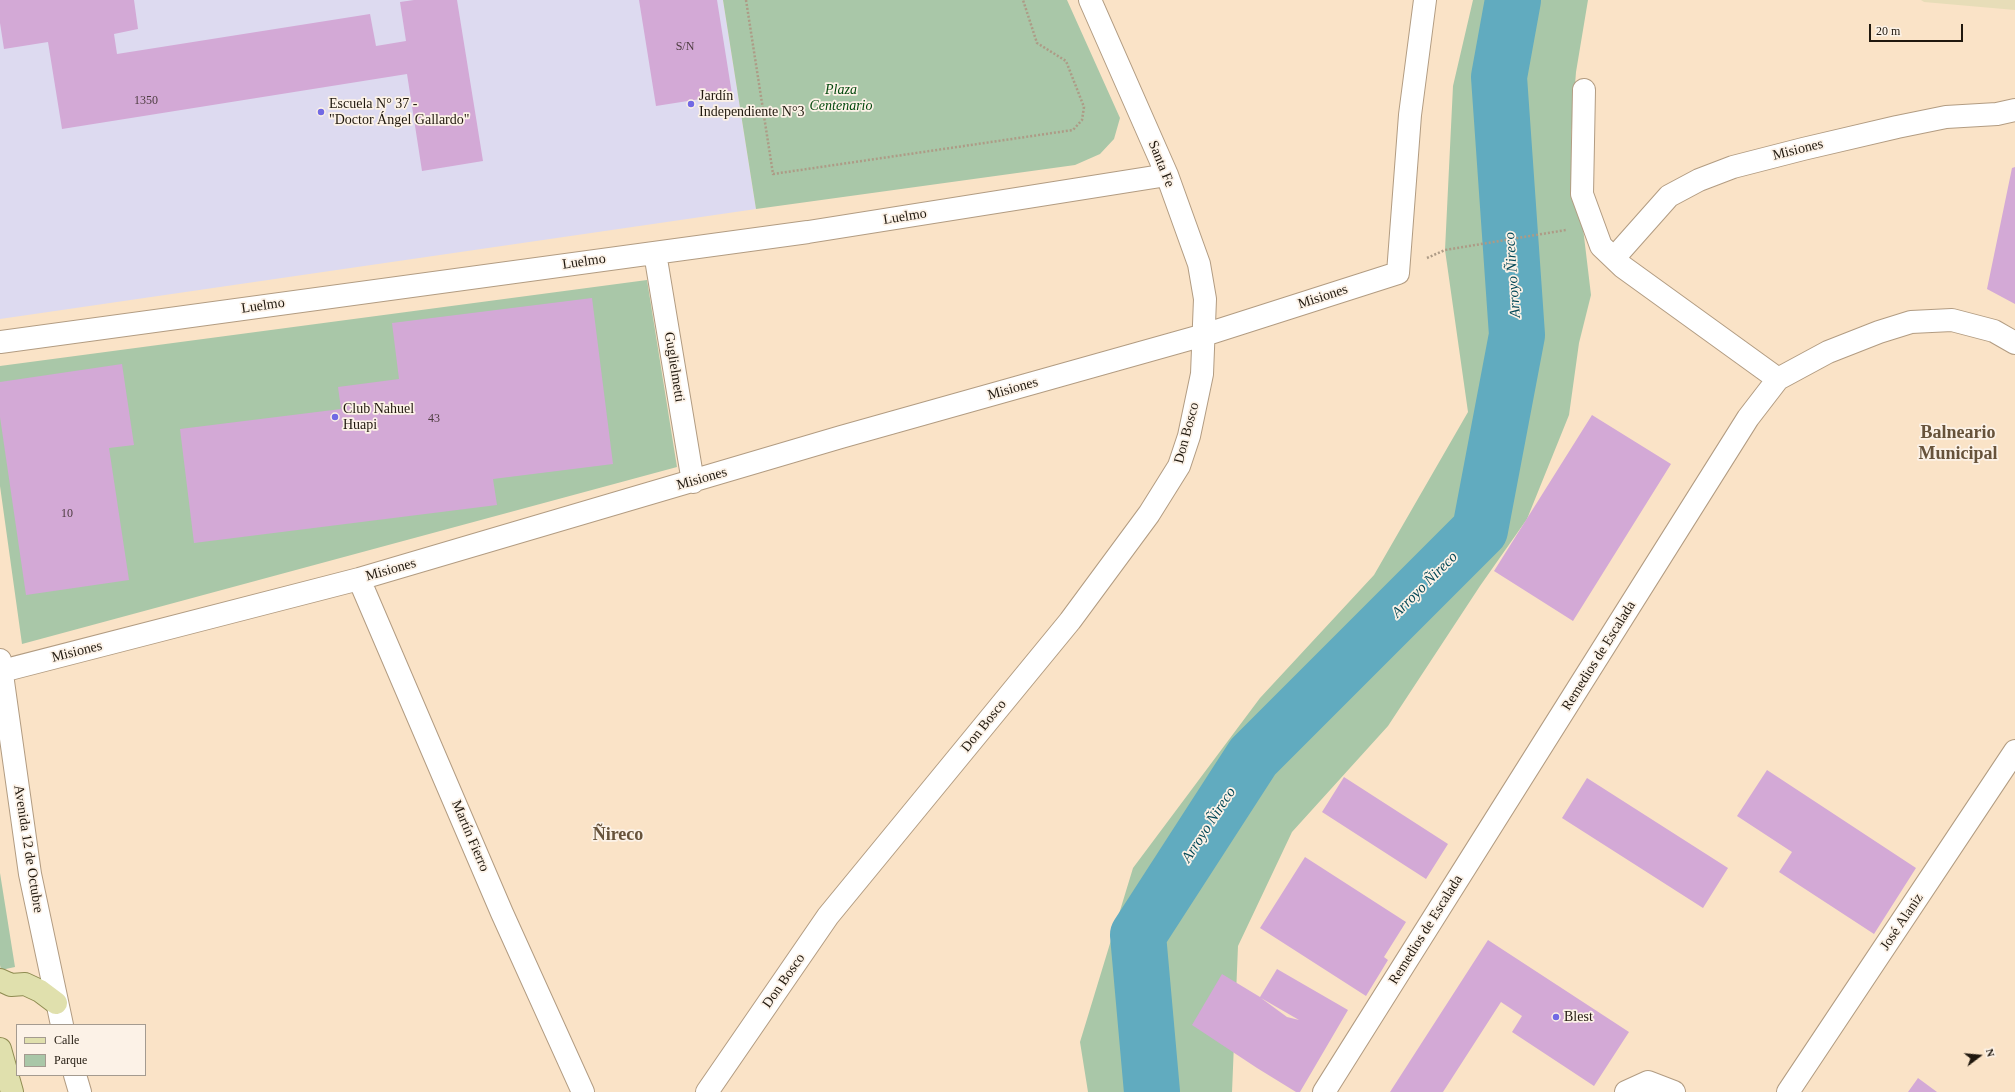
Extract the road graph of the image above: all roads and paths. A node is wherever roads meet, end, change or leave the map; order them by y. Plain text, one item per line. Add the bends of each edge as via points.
1 (746, 0) edge
2 (1023, 0) edge
3 (1090, 0) edge
4 (1425, 0) edge
5 (1584, 90) dead end
6 (2015, 110) edge
7 (1166, 176) junction
8 (1545, 233) dead end
9 (1444, 250) dead end
10 (1608, 252) junction
11 (655, 253) junction
12 (1204, 335) junction
13 (0, 342) edge
14 (2015, 344) edge
15 (1778, 379) junction
16 (693, 482) junction
17 (359, 579) junction
18 (1, 666) edge
19 (2015, 751) edge
20 (0, 980) edge
21 (56, 1004) junction
22 (62, 1024) edge
23 (0, 1049) edge
24 (75, 1076) edge
25 (12, 1092) edge
26 (80, 1092) edge
27 (583, 1092) edge
28 (707, 1092) edge
29 (1324, 1092) edge
30 (1626, 1092) edge
31 (1674, 1092) edge
32 (1788, 1092) edge

1 - 2 path via 773,174 1073,130 1082,120 1084,107 1066,61 1037,43
3 - 7 street, Santa Fe
4 - 12 street, Misiones via 1410,115 1398,273
5 - 10 street via 1582,194
6 - 10 street, Misiones via 1946,118 1890,129 1733,167 1699,180 1669,196
7 - 11 street, Luelmo via 808,232
7 - 12 street, Santa Fe via 1198,264 1205,299
8 - 9 path
10 - 15 street via 1623,266
11 - 13 street, Luelmo
11 - 16 street, Guglielmetti
12 - 16 street, Misiones
12 - 28 street, Don Bosco via 1202,374 1180,466 1070,621 828,916
14 - 15 street, Remedios de Escalada via 1994,331 1952,320 1911,322 1828,352
15 - 29 street, Remedios de Escalada via 1748,418
16 - 17 street, Misiones
17 - 18 street, Misiones
17 - 27 street, Martín Fierro via 502,913
18 - 21 street, Avenida 12 de Octubre via 30,874
19 - 32 street, José Alaniz
20 - 21 main road via 11,985 25,984 40,991
21 - 22 street, Avenida 12 de Octubre
23 - 25 main road
24 - 26 street
30 - 31 street via 1648,1082

